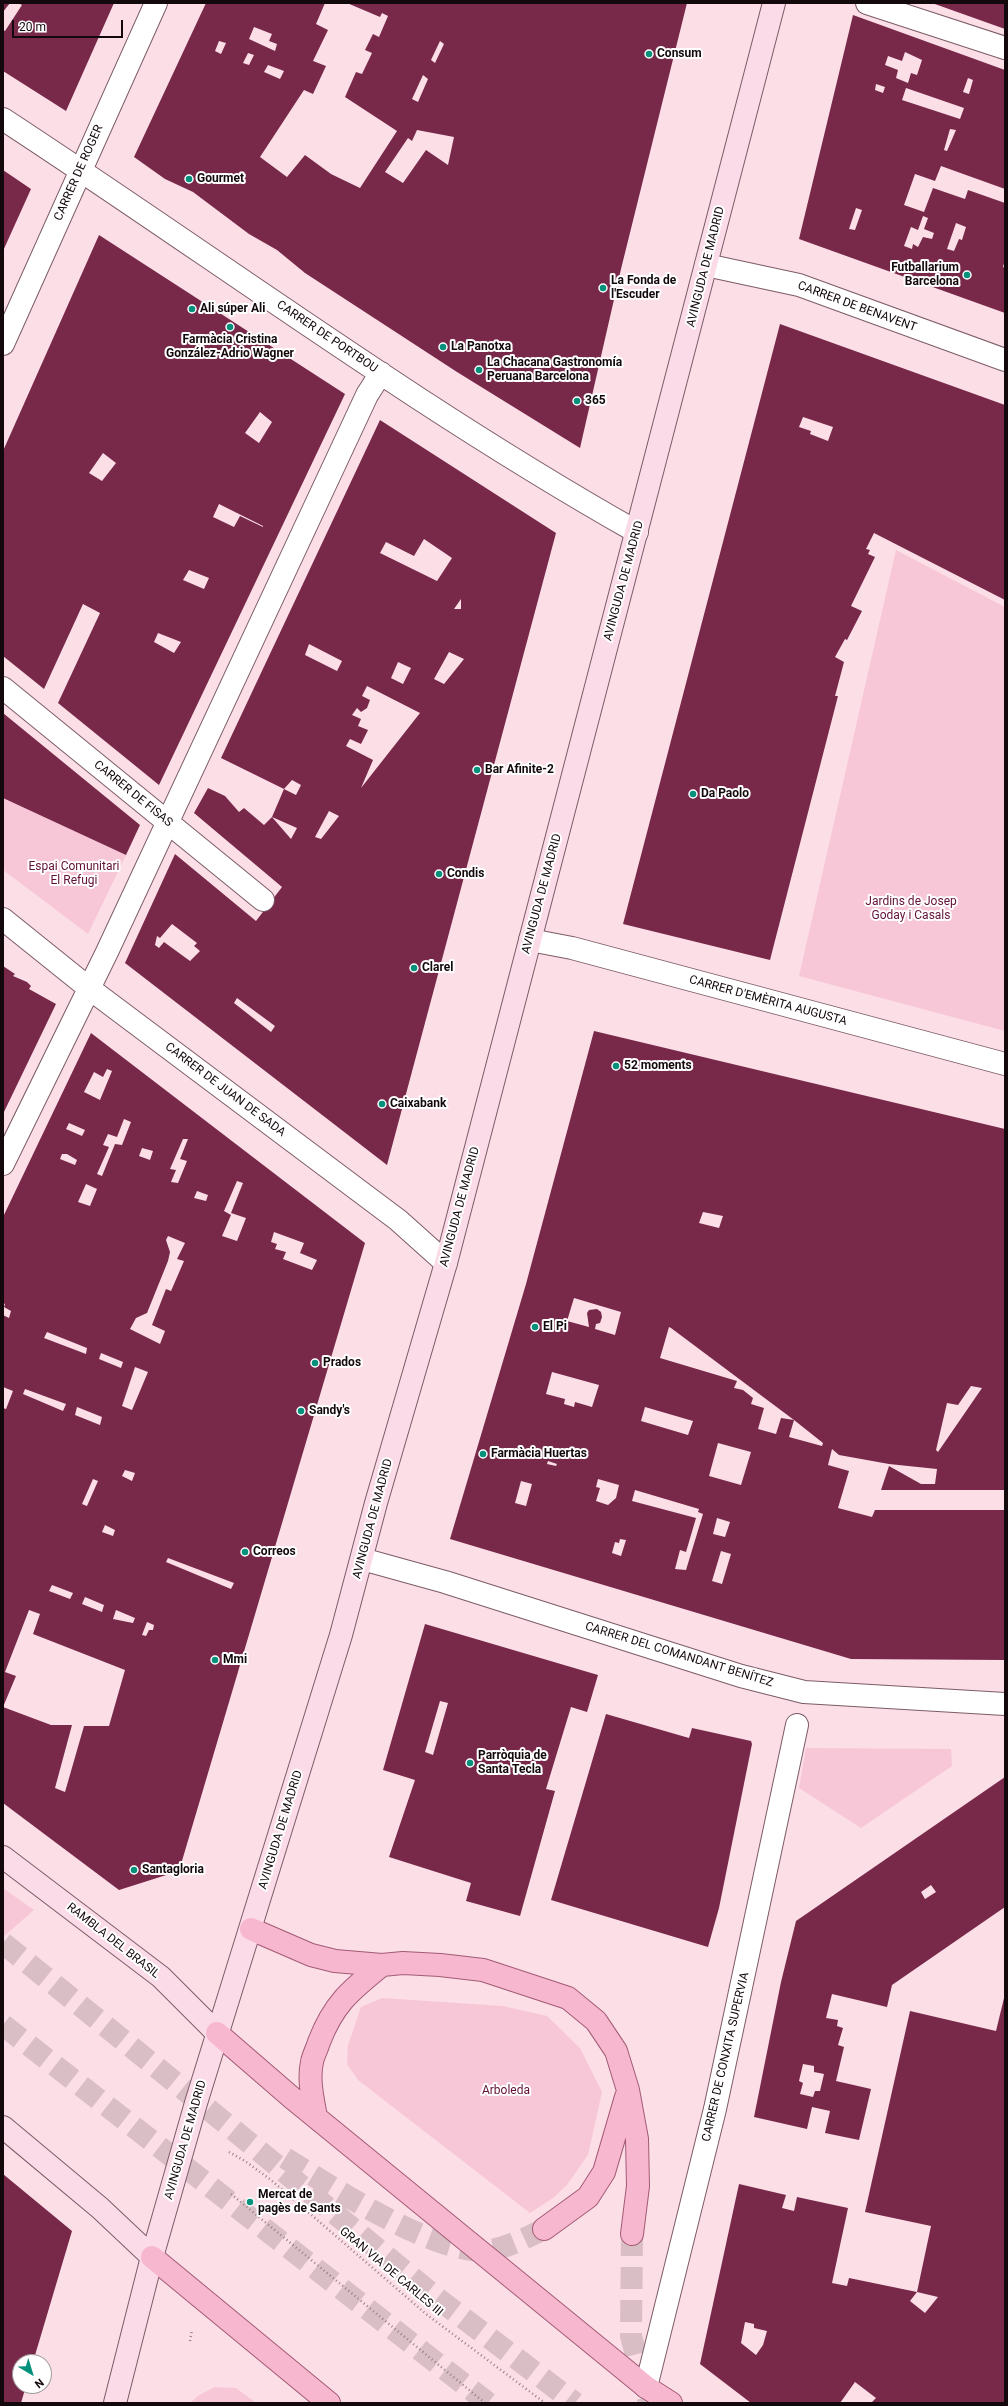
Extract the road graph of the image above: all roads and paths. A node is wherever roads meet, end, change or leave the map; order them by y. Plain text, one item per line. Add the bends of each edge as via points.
1 (156, 3) edge
2 (774, 3) edge
3 (867, 3) edge
4 (1005, 48) edge
5 (3, 119) edge
6 (80, 169) junction
7 (706, 265) junction
8 (3, 344) edge
9 (1005, 360) edge
10 (381, 374) junction
11 (637, 532) junction
12 (3, 688) edge
13 (168, 822) junction
14 (263, 900) dead end
15 (3, 919) edge
16 (530, 940) junction
17 (90, 989) junction
18 (1005, 1064) edge
19 (3, 1164) edge
20 (446, 1263) junction
21 (362, 1559) junction
22 (1005, 1704) edge
23 (797, 1725) dead end
24 (3, 1857) edge
25 (251, 1929) junction
26 (382, 1965) junction
27 (217, 2033) junction
28 (628, 2090) junction
29 (316, 2117) junction
30 (3, 2127) edge
31 (229, 2152) dead end
32 (231, 2194) dead end
33 (544, 2229) tunnel mouth
34 (632, 2234) tunnel mouth
35 (152, 2258) junction
36 (646, 2387) junction
37 (115, 2403) edge
38 (329, 2403) edge
39 (484, 2403) edge
40 (545, 2403) edge
41 (671, 2403) edge

1 - 6 street, CARRER DE ROGER
2 - 7 main road, AVINGUDA DE MADRID
3 - 4 street
5 - 6 street, CARRER DE PORTBOU
6 - 8 street, CARRER DE ROGER
6 - 10 street, CARRER DE PORTBOU
7 - 9 street, CARRER DE BENAVENT via 799,285
7 - 11 main road, AVINGUDA DE MADRID
10 - 11 street, CARRER DE PORTBOU via 556,485
10 - 13 street via 367,395
11 - 16 main road, AVINGUDA DE MADRID
12 - 13 street, CARRER DE FISAS
13 - 14 street, CARRER DE FISAS
13 - 17 street
15 - 17 street, CARRER DE JUAN DE SADA
16 - 18 street, CARRER D'EMÈRITA AUGUSTA via 572,948
16 - 20 main road, AVINGUDA DE MADRID
17 - 19 street
17 - 20 street, CARRER DE JUAN DE SADA via 398,1220
20 - 21 main road, AVINGUDA DE MADRID
21 - 22 street, CARRER DEL COMANDANT BENÍTEZ via 445,1582 741,1676 804,1692
21 - 25 main road, AVINGUDA DE MADRID
23 - 36 street, CARRER DE CONXITA SUPERVIA via 715,2109
24 - 27 main road, RAMBLA DEL BRASIL via 161,1977
25 - 26 main road via 310,1955 335,1961
25 - 27 main road, AVINGUDA DE MADRID
26 - 28 main road via 403,1963 483,1970 568,1998 596,2021 616,2051
26 - 29 main road via 336,2006 326,2024 312,2062 312,2091
27 - 29 main road
27 - 35 main road, AVINGUDA DE MADRID
28 - 33 main road via 616,2139 604,2172 588,2197
28 - 34 main road via 636,2139 638,2186
29 - 36 main road
30 - 35 main road via 100,2208
31 - 40 path, GRAN VIA DE CARLES III via 246,2161 270,2180 426,2314
32 - 39 path
35 - 37 main road, AVINGUDA DE MADRID
35 - 38 main road
36 - 41 main road

